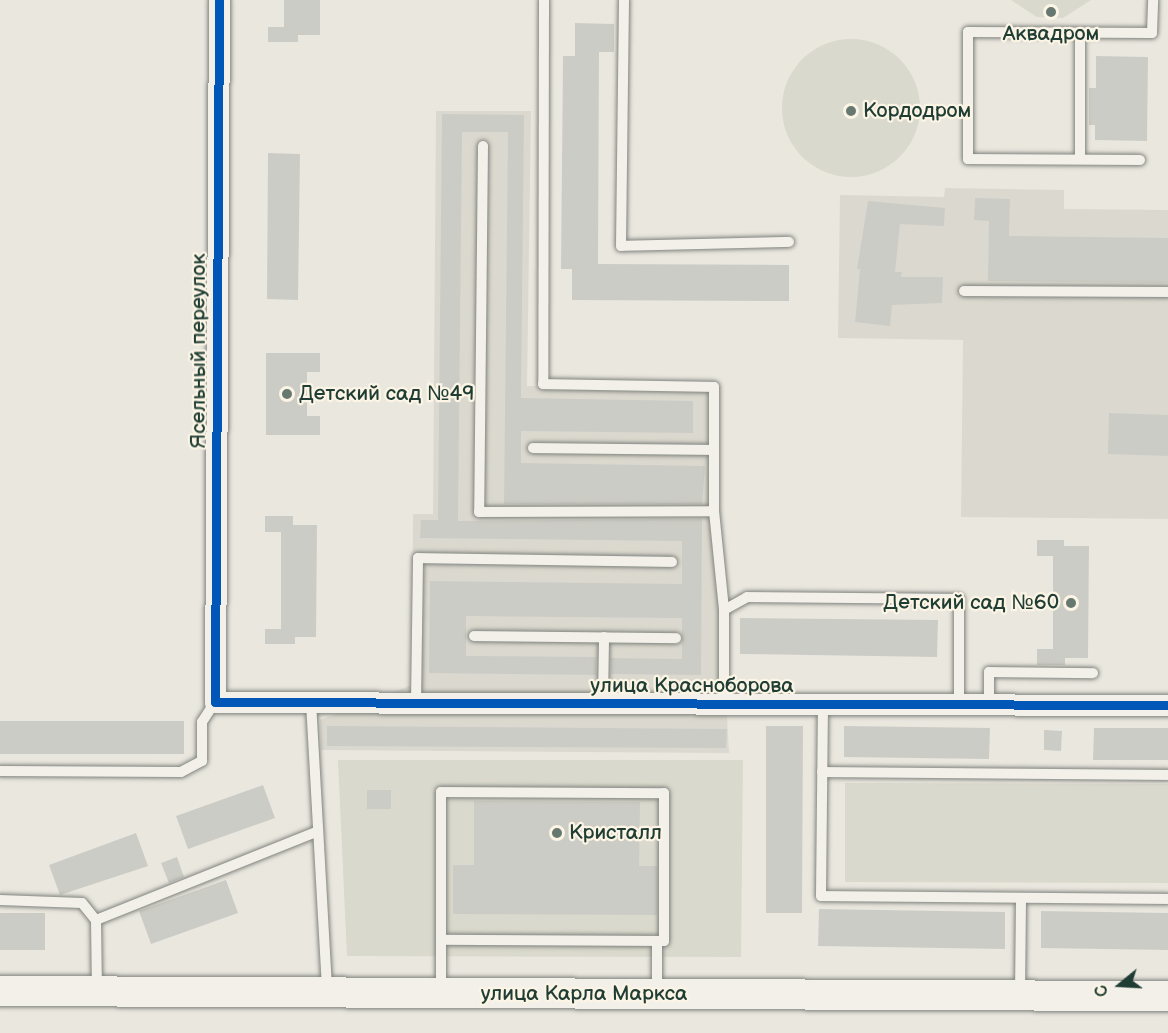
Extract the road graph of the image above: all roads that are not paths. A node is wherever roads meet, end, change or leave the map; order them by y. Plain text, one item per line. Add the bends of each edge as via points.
1 (219, 0) edge
2 (544, 0) edge
3 (624, 0) edge
4 (1153, 0) edge
5 (1080, 33) junction
6 (483, 146) dead end
7 (1080, 159) junction
8 (1140, 160) dead end
9 (789, 242) dead end
10 (964, 291) dead end
11 (1168, 292) edge
12 (533, 448) dead end
13 (714, 450) junction
14 (714, 511) junction
15 (672, 562) dead end
16 (724, 610) junction
17 (474, 636) dead end
18 (604, 637) junction
19 (676, 638) dead end
20 (1093, 673) dead end
21 (215, 702) junction
22 (311, 702) junction
23 (416, 703) junction
24 (603, 703) junction
25 (724, 704) junction
26 (823, 704) junction
27 (959, 704) junction
28 (989, 704) junction
29 (1168, 705) edge
30 (0, 771) edge
31 (822, 772) junction
32 (1168, 775) edge
33 (318, 831) junction
34 (1021, 898) junction
35 (1168, 899) edge
36 (0, 900) edge
37 (96, 920) junction
38 (441, 940) junction
39 (657, 941) junction
40 (0, 991) edge
41 (97, 992) junction
42 (327, 993) junction
43 (441, 993) junction
44 (657, 994) junction
45 (1020, 995) junction
46 (1168, 996) edge

1 - 21 street, Ясельный переулок
2 - 13 lane via 543,384 714,387
3 - 9 lane via 621,246
4 - 5 lane via 1152,33
5 - 7 lane
5 - 7 lane via 968,32 968,159
6 - 14 lane via 479,512
7 - 8 lane
10 - 11 lane
12 - 13 lane
13 - 14 lane
14 - 16 lane
15 - 23 lane via 418,558
16 - 25 lane
16 - 27 lane via 747,597 959,599
17 - 18 lane
18 - 19 lane
18 - 24 lane
20 - 28 lane via 989,672
21 - 22 street, улица Красноборова
21 - 30 lane via 202,722 201,761 181,772
22 - 23 street, улица Красноборова
22 - 33 lane
23 - 24 street, улица Красноборова
24 - 25 street, улица Красноборова
25 - 26 street, улица Красноборова
26 - 27 street, улица Красноборова
26 - 31 lane
27 - 28 street, улица Красноборова
28 - 29 street, улица Красноборова
31 - 32 lane
31 - 34 lane via 821,896
33 - 37 lane
33 - 42 lane
34 - 35 lane
34 - 45 lane
36 - 37 lane via 82,903
37 - 41 lane
38 - 39 lane
38 - 39 lane via 441,792 664,793 664,941
38 - 43 lane
39 - 44 lane
40 - 41 main road, улица Карла Маркса
41 - 42 main road, улица Карла Маркса
42 - 43 main road, улица Карла Маркса
43 - 44 main road, улица Карла Маркса
44 - 45 main road, улица Карла Маркса
45 - 46 main road, улица Карла Маркса

